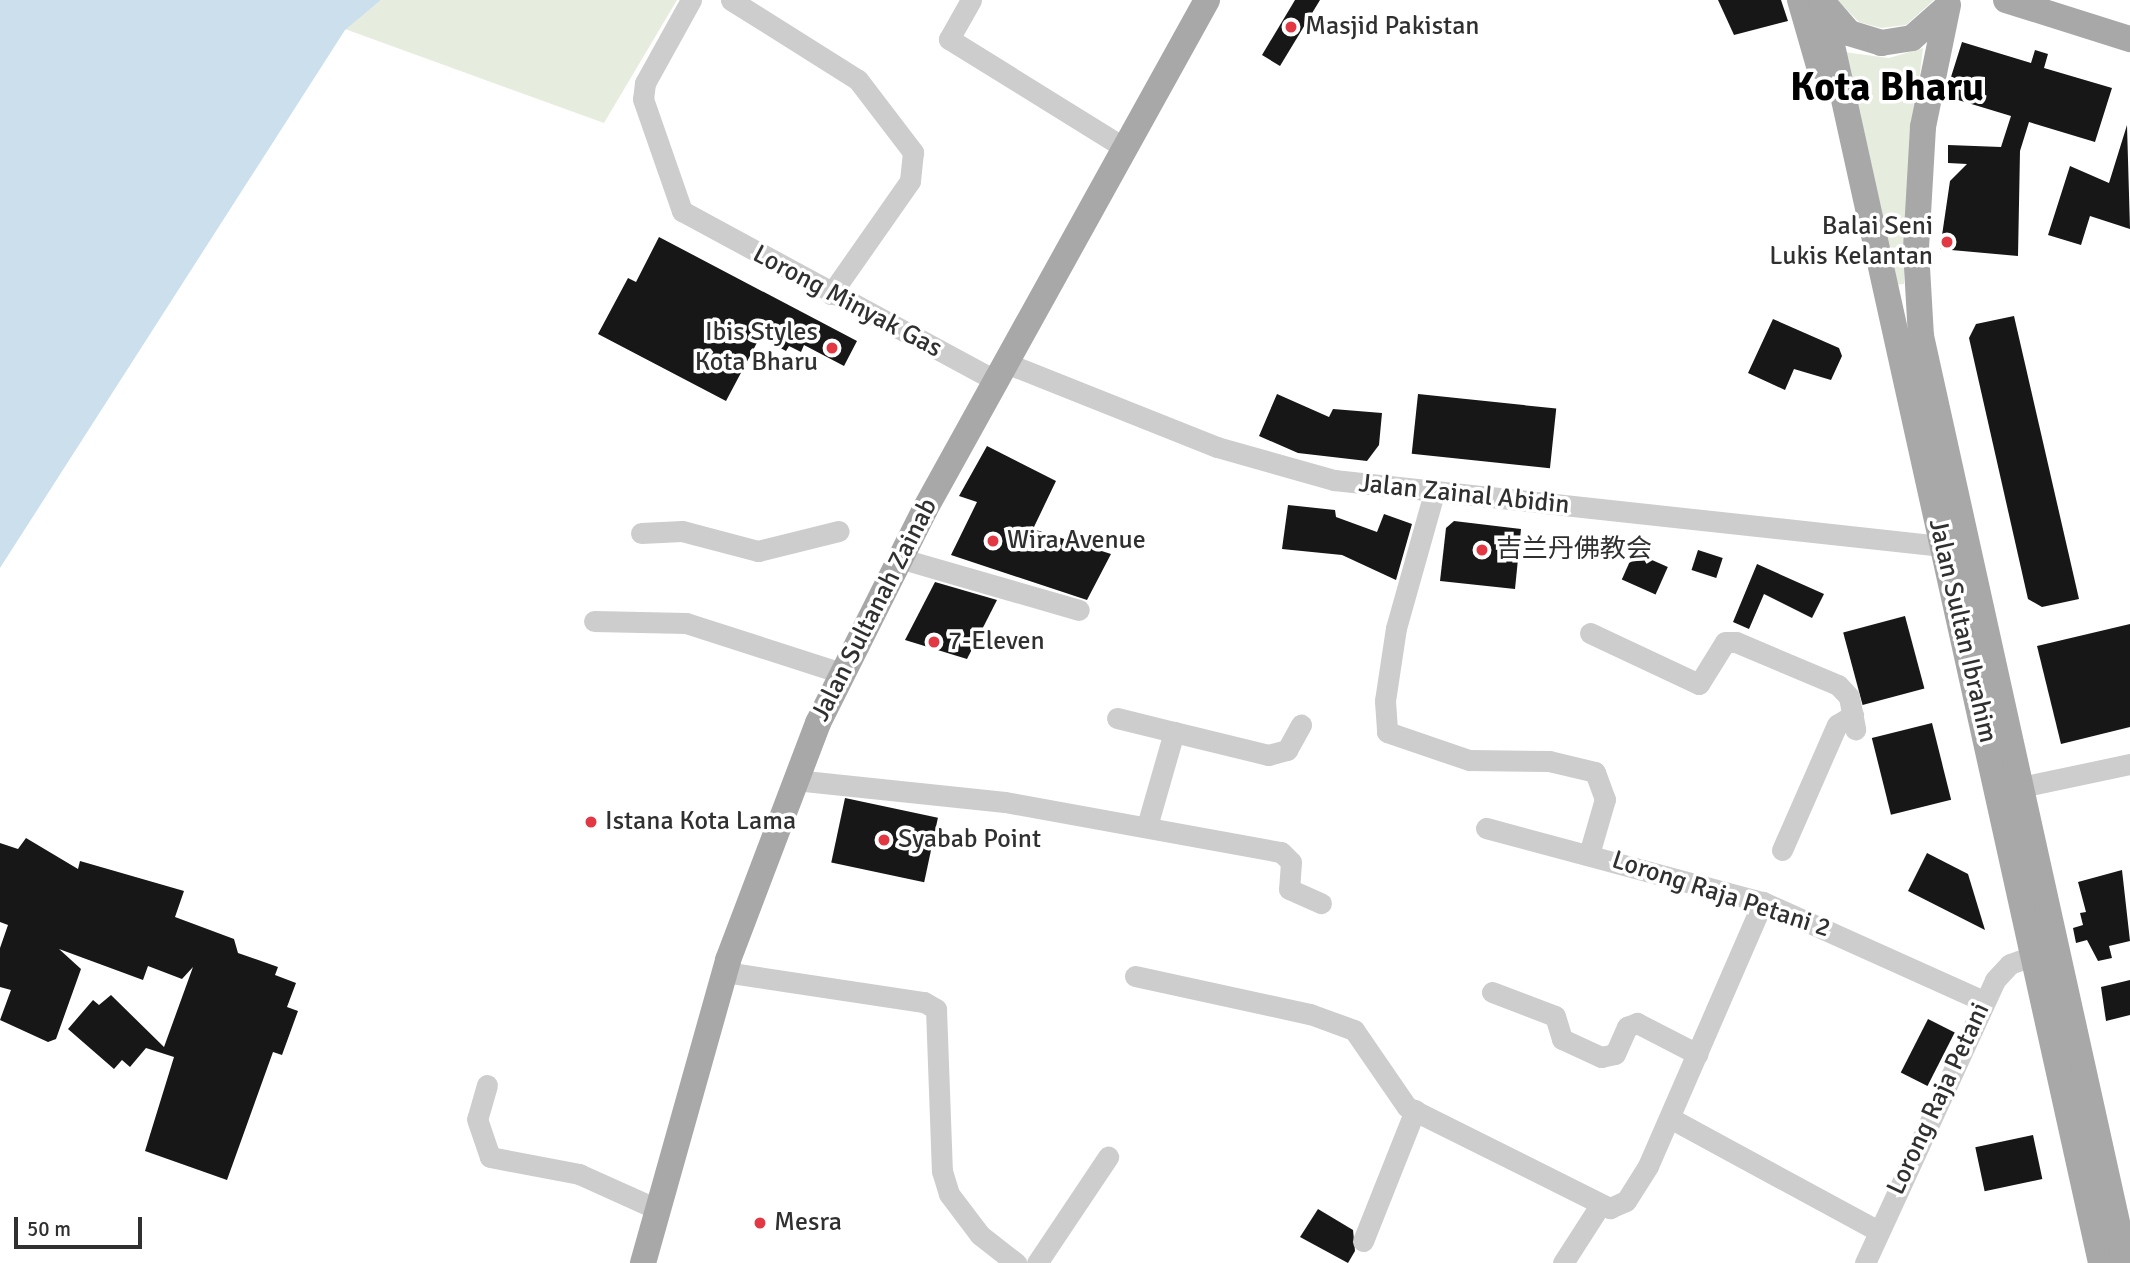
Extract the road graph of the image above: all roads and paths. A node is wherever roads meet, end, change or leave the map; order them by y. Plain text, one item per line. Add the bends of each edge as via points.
1 (691, 0) edge
2 (731, 0) edge
3 (971, 0) edge
4 (1207, 0) edge
5 (1800, 0) edge
6 (1823, 0) edge
7 (2006, 0) edge
8 (1955, 2) edge
9 (2127, 36) edge
10 (1125, 148) junction
11 (1852, 152) junction
12 (831, 294) junction
13 (1001, 372) junction
14 (1434, 493) junction
15 (839, 531) dead end
16 (641, 533) dead end
17 (1942, 546) junction
18 (900, 558) junction
19 (1079, 610) dead end
20 (594, 621) dead end
21 (1590, 633) dead end
22 (842, 673) junction
23 (1117, 718) dead end
24 (1301, 725) dead end
25 (1174, 732) junction
26 (2130, 764) edge
27 (795, 780) junction
28 (2021, 787) junction
29 (1147, 826) junction
30 (1486, 828) dead end
31 (1782, 850) dead end
32 (1589, 853) junction
33 (1763, 902) junction
34 (1321, 903) dead end
35 (2035, 955) junction
36 (724, 972) junction
37 (1135, 976) dead end
38 (1492, 992) dead end
39 (1985, 1002) junction
40 (1696, 1054) junction
41 (487, 1085) dead end
42 (1415, 1110) junction
43 (1670, 1118) junction
44 (1108, 1157) dead end
45 (1599, 1206) junction
46 (657, 1209) junction
47 (1878, 1231) junction
48 (1363, 1241) dead end
49 (643, 1263) edge
50 (1016, 1263) edge
51 (1037, 1263) edge
52 (1563, 1263) edge
53 (1865, 1263) edge
54 (2101, 1263) edge
55 (2126, 1263) edge

1 - 12 street, Lorong Minyak Gas via 645,83 643,99 674,198 698,224
2 - 12 street via 858,80 913,152 910,181
3 - 10 street via 949,39
4 - 10 main road, Jalan Sultanah Zainab
5 - 11 main road via 1828,98
6 - 8 main road via 1849,33 1881,43 1912,38
6 - 11 main road, Jalan Sultan Ibrahim
7 - 9 main road
8 - 28 main road, Jalan Sultan Ibrahim via 1923,127 1916,250 1921,336
10 - 13 main road, Jalan Sultanah Zainab
11 - 17 main road, Jalan Sultan Ibrahim
12 - 13 street, Lorong Minyak Gas
13 - 14 street, Jalan Zainal Abidin via 1275,467
13 - 18 main road, Jalan Sultanah Zainab
14 - 17 street, Jalan Zainal Abidin
14 - 32 street via 1396,628 1385,701 1387,732 1469,760 1549,761 1595,772 1604,783 1605,799
15 - 16 street via 758,551 682,531
17 - 35 main road, Jalan Sultan Ibrahim
18 - 19 street
18 - 22 main road, Jalan Sultanah Zainab
20 - 22 street via 686,623
21 - 31 street via 1699,684 1725,642 1736,642 1838,685 1849,697 1854,722 1837,725
22 - 27 main road, Jalan Sultanah Zainab
23 - 25 street
24 - 25 street via 1295,743 1278,754
25 - 29 street
26 - 28 street
27 - 29 street via 1005,802
27 - 36 main road, Jalan Sultanah Zainab
28 - 55 main road, Jalan Sultan Ibrahim
29 - 34 street via 1281,852 1291,862 1289,889
30 - 32 street, Lorong Raja Petani 2
32 - 33 street, Lorong Raja Petani 2
33 - 39 street, Lorong Raja Petani 2
33 - 40 street
35 - 39 street, Lorong Raja Petani via 2001,971
35 - 54 main road, Jalan Sultan Ibrahim
36 - 46 main road, Jalan Sultanah Zainab
36 - 50 street via 924,1002 936,1009 942,1171 948,1194 980,1235
37 - 42 street via 1310,1014 1354,1030 1395,1097
38 - 40 street via 1555,1016 1562,1039 1601,1057 1615,1054 1627,1027 1637,1023
39 - 47 street, Lorong Raja Petani
40 - 43 street
41 - 46 street via 477,1119 490,1157 579,1174
42 - 45 street
42 - 48 street
43 - 45 street via 1633,1193 1619,1206
43 - 47 street
44 - 51 street
45 - 52 street
46 - 49 main road, Jalan Sultanah Zainab
47 - 53 street, Lorong Raja Petani

